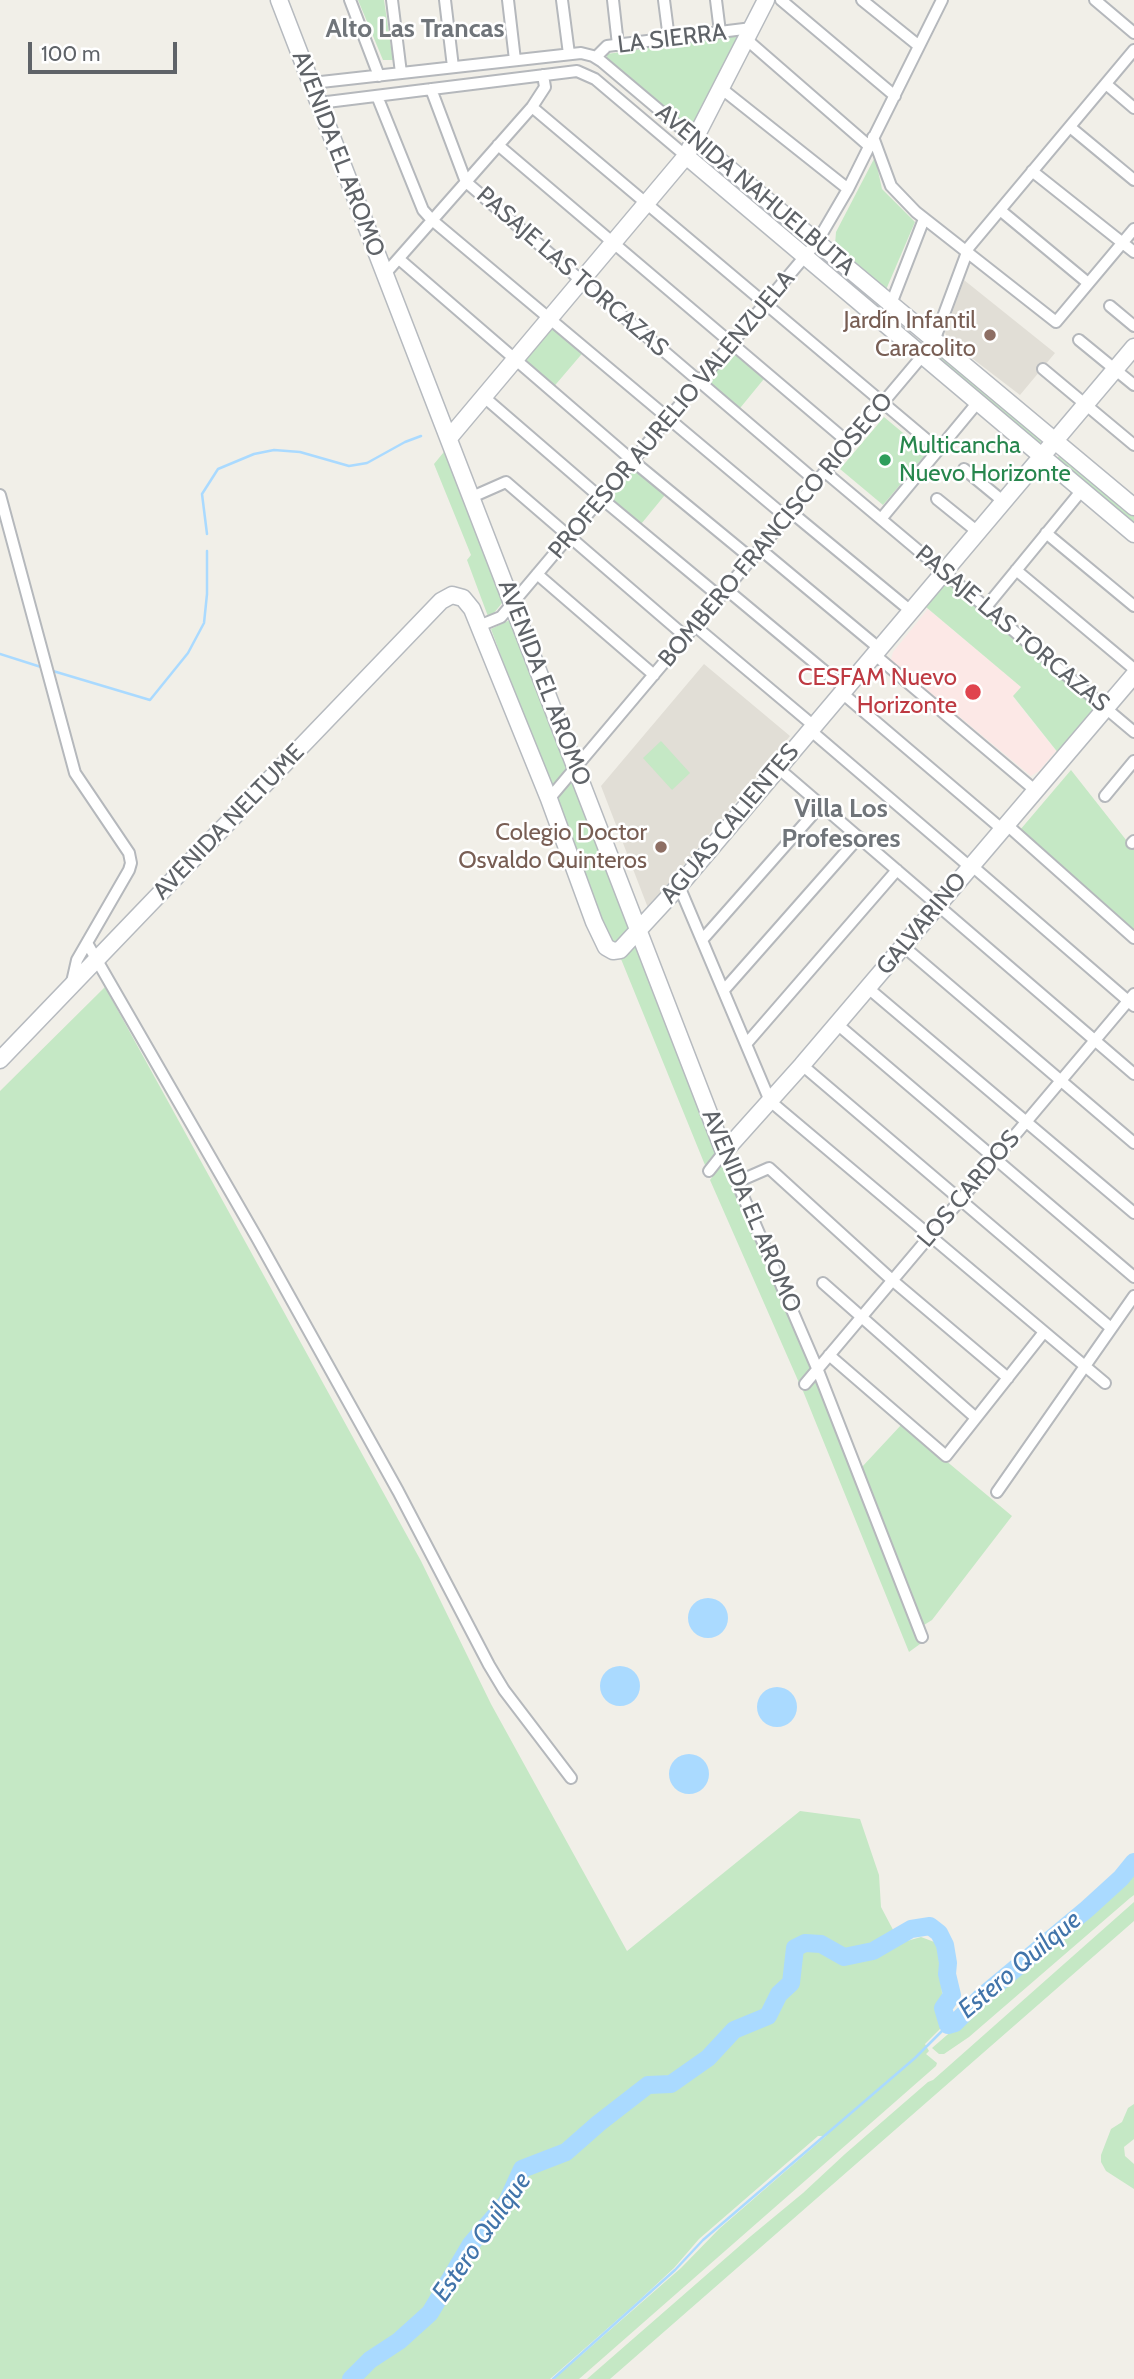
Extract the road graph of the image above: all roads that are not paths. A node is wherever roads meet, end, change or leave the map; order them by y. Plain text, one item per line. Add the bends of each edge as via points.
1 (279, 0) edge
2 (350, 0) edge
3 (392, 0) edge
4 (445, 0) edge
5 (509, 0) edge
6 (562, 0) edge
7 (613, 0) edge
8 (664, 0) edge
9 (716, 0) edge
10 (766, 0) edge
11 (781, 0) edge
12 (862, 0) edge
13 (941, 0) edge
14 (1095, 0) edge
15 (1111, 5) edge
16 (720, 32) junction
17 (1134, 33) edge
18 (749, 34) junction
19 (669, 38) junction
20 (618, 45) junction
21 (919, 46) junction
22 (1134, 50) edge
23 (569, 54) junction
24 (596, 57) junction
25 (515, 60) junction
26 (453, 67) junction
27 (401, 73) junction
28 (543, 75) junction
29 (379, 76) junction
30 (312, 83) junction
31 (1106, 84) junction
32 (431, 89) junction
33 (722, 89) junction
34 (377, 96) junction
35 (895, 96) junction
36 (319, 103) junction
37 (532, 107) junction
38 (1134, 107) edge
39 (1070, 127) junction
40 (696, 141) junction
41 (871, 141) junction
42 (498, 145) junction
43 (686, 156) junction
44 (1032, 171) junction
45 (1134, 180) edge
46 (466, 182) junction
47 (848, 189) junction
48 (646, 203) junction
49 (1000, 210) junction
50 (924, 219) junction
51 (432, 220) junction
52 (1134, 229) edge
53 (817, 242) junction
54 (614, 243) junction
55 (1122, 243) junction
56 (968, 251) junction
57 (1134, 253) edge
58 (806, 257) junction
59 (399, 259) junction
60 (384, 275) junction
61 (581, 281) junction
62 (1088, 283) junction
63 (766, 304) junction
64 (891, 304) junction
65 (1110, 306) dead end
66 (549, 319) junction
67 (1134, 326) edge
68 (934, 340) junction
69 (1079, 340) dead end
70 (732, 344) junction
71 (1134, 347) edge
72 (923, 355) junction
73 (515, 359) junction
74 (1043, 369) dead end
75 (1115, 369) junction
76 (700, 382) junction
77 (1134, 385) edge
78 (484, 397) junction
79 (978, 402) junction
80 (883, 403) junction
81 (1086, 405) junction
82 (668, 419) junction
83 (449, 438) junction
84 (1056, 442) junction
85 (849, 443) junction
86 (1134, 446) edge
87 (939, 450) junction
88 (1043, 457) junction
89 (633, 461) junction
90 (964, 469) dead end
91 (825, 472) junction
92 (817, 482) junction
93 (1082, 490) junction
94 (0, 495) edge
95 (472, 497) junction
96 (601, 498) junction
97 (937, 499) dead end
98 (1004, 502) junction
99 (1134, 507) edge
100 (789, 515) junction
101 (881, 519) junction
102 (979, 533) junction
103 (1046, 533) junction
104 (1134, 534) edge
105 (569, 537) junction
106 (760, 549) junction
107 (751, 559) junction
108 (1016, 570) junction
109 (945, 573) junction
110 (537, 574) junction
111 (723, 593) junction
112 (463, 598) joint
113 (513, 602) junction
114 (1134, 606) edge
115 (986, 607) junction
116 (912, 612) junction
117 (479, 626) junction
118 (695, 626) junction
119 (686, 637) junction
120 (878, 652) junction
121 (1134, 668) edge
122 (654, 675) junction
123 (1134, 675) edge
124 (844, 691) junction
125 (1106, 708) junction
126 (812, 728) junction
127 (1134, 732) edge
128 (1134, 761) edge
129 (576, 768) junction
130 (778, 768) junction
131 (1036, 791) junction
132 (1105, 796) dead end
133 (549, 799) junction
134 (821, 805) junction
135 (1005, 827) junction
136 (859, 837) junction
137 (971, 866) junction
138 (897, 870) junction
139 (679, 886) junction
140 (938, 905) junction
141 (639, 929) junction
142 (1134, 937) edge
143 (702, 940) junction
144 (87, 943) junction
145 (903, 946) junction
146 (623, 948) joint
147 (96, 958) junction
148 (72, 982) junction
149 (868, 988) junction
150 (724, 990) junction
151 (1132, 1000) edge
152 (837, 1024) junction
153 (1095, 1040) junction
154 (747, 1043) junction
155 (0, 1060) edge
156 (802, 1065) junction
157 (1134, 1074) edge
158 (1060, 1081) junction
159 (770, 1101) junction
160 (1026, 1121) junction
161 (1134, 1143) edge
162 (724, 1152) junction
163 (995, 1158) junction
164 (709, 1171) dead end
165 (737, 1182) junction
166 (960, 1200) junction
167 (1134, 1213) edge
168 (930, 1235) junction
169 (1134, 1277) edge
170 (892, 1280) junction
171 (823, 1283) dead end
172 (1134, 1296) edge
173 (860, 1318) junction
174 (1111, 1328) junction
175 (1044, 1332) junction
176 (829, 1354) junction
177 (1084, 1367) junction
178 (817, 1368) junction
179 (1008, 1378) junction
180 (1105, 1383) dead end
181 (805, 1384) dead end
182 (976, 1418) junction
183 (997, 1492) dead end
184 (922, 1637) dead end
185 (571, 1778) dead end

1 - 30 street, AVENIDA EL AROMO
2 - 29 street
3 - 27 street
4 - 26 street
5 - 25 street
6 - 23 street
7 - 20 street
8 - 19 street
9 - 16 street
10 - 18 street
11 - 35 street
12 - 21 street
13 - 21 street, PROFESOR AURELIO VALENZUELA
14 - 15 street
15 - 17 street
16 - 18 street, LA SIERRA
16 - 19 street, LA SIERRA
18 - 33 street
18 - 41 street
19 - 20 street, LA SIERRA
20 - 24 street, LA SIERRA via 603,48
21 - 35 street, PROFESOR AURELIO VALENZUELA
22 - 31 street, BOMBERO FRANCISCO RIOSECO
23 - 24 street
23 - 25 street
24 - 40 street, AVENIDA NAHUELBUTA
25 - 26 street
26 - 27 street
27 - 29 street
28 - 32 street, AVENIDA NAHUELBUTA
28 - 37 street via 545,87
28 - 43 street, AVENIDA NAHUELBUTA via 577,71 588,75
29 - 30 street
30 - 36 street, AVENIDA EL AROMO
31 - 38 street
31 - 39 street, BOMBERO FRANCISCO RIOSECO
32 - 34 street, AVENIDA NAHUELBUTA
32 - 46 street, PASAJE LAS TORCAZAS
33 - 40 street
33 - 47 street
34 - 36 street, AVENIDA NAHUELBUTA
34 - 51 street via 423,210
35 - 41 street, PROFESOR AURELIO VALENZUELA
36 - 60 street, AVENIDA EL AROMO
37 - 42 street
37 - 48 street
39 - 44 street, BOMBERO FRANCISCO RIOSECO
39 - 45 street
40 - 43 street
40 - 53 street, AVENIDA NAHUELBUTA
41 - 47 street, PROFESOR AURELIO VALENZUELA
41 - 50 street via 891,186
42 - 46 street
42 - 54 street
43 - 48 street
43 - 58 street, AVENIDA NAHUELBUTA
44 - 49 street, BOMBERO FRANCISCO RIOSECO
44 - 55 street
46 - 51 street
46 - 61 street, PASAJE LAS TORCAZAS
47 - 53 street, PROFESOR AURELIO VALENZUELA
48 - 54 street
48 - 63 street
49 - 56 street, BOMBERO FRANCISCO RIOSECO
49 - 62 street
50 - 56 street
50 - 64 street
51 - 59 street
51 - 66 street
52 - 55 street
53 - 58 street, PROFESOR AURELIO VALENZUELA
53 - 64 street, AVENIDA NAHUELBUTA
54 - 61 street
54 - 70 street
55 - 57 street
55 - 62 street
56 - 62 street via 1056,322
56 - 68 street, BOMBERO FRANCISCO RIOSECO
58 - 63 street, PROFESOR AURELIO VALENZUELA
58 - 72 street, AVENIDA NAHUELBUTA
59 - 60 street
59 - 73 street
60 - 83 street, AVENIDA EL AROMO
61 - 66 street
61 - 76 street, PASAJE LAS TORCAZAS
63 - 70 street, PROFESOR AURELIO VALENZUELA
63 - 80 street
64 - 68 street, AVENIDA NAHUELBUTA
65 - 67 street
66 - 73 street
66 - 82 street
68 - 72 street, BOMBERO FRANCISCO RIOSECO
68 - 84 street, AVENIDA NAHUELBUTA
69 - 75 street
70 - 76 street, PROFESOR AURELIO VALENZUELA
70 - 85 street
71 - 75 street, AGUAS CALIENTES
72 - 79 street, AVENIDA NAHUELBUTA
72 - 80 street, BOMBERO FRANCISCO RIOSECO
73 - 78 street
73 - 89 street
74 - 81 street
75 - 77 street
75 - 81 street, AGUAS CALIENTES
76 - 82 street, PROFESOR AURELIO VALENZUELA
76 - 92 street, PASAJE LAS TORCAZAS
78 - 83 street
78 - 96 street
79 - 87 street
79 - 88 street, AVENIDA NAHUELBUTA
80 - 85 street, BOMBERO FRANCISCO RIOSECO
80 - 87 street
81 - 84 street, AGUAS CALIENTES
81 - 86 street
82 - 89 street, PROFESOR AURELIO VALENZUELA
82 - 100 street
83 - 95 street, AVENIDA EL AROMO
84 - 88 street, AGUAS CALIENTES
84 - 99 street, AVENIDA NAHUELBUTA
85 - 91 street, BOMBERO FRANCISCO RIOSECO
87 - 101 street
88 - 93 street, AVENIDA NAHUELBUTA
88 - 98 street, AGUAS CALIENTES
89 - 96 street, PROFESOR AURELIO VALENZUELA
89 - 107 street
90 - 98 street
91 - 92 street, BOMBERO FRANCISCO RIOSECO
91 - 101 street, PASAJE LAS TORCAZAS
92 - 100 street, BOMBERO FRANCISCO RIOSECO
93 - 103 street
93 - 104 street, AVENIDA NAHUELBUTA
94 - 144 street via 75,773 129,853 131,863
95 - 105 street via 506,482
95 - 113 street, AVENIDA EL AROMO
96 - 105 street, PROFESOR AURELIO VALENZUELA
96 - 111 street
97 - 102 street
98 - 102 street, AGUAS CALIENTES
100 - 106 street, BOMBERO FRANCISCO RIOSECO
100 - 116 street
101 - 109 street, PASAJE LAS TORCAZAS
102 - 109 street, AGUAS CALIENTES
103 - 108 street
103 - 114 street
105 - 110 street, PROFESOR AURELIO VALENZUELA
105 - 119 street
106 - 107 street, BOMBERO FRANCISCO RIOSECO
106 - 120 street
107 - 111 street, BOMBERO FRANCISCO RIOSECO
108 - 115 street
108 - 121 street
109 - 115 street, PASAJE LAS TORCAZAS
109 - 116 street, AGUAS CALIENTES
110 - 113 street, PROFESOR AURELIO VALENZUELA
110 - 122 street
111 - 118 street, BOMBERO FRANCISCO RIOSECO
111 - 124 street
112 - 117 street, AVENIDA EL AROMO
112 - 147 street, AVENIDA NELTUME via 452,595 442,601
113 - 117 street, PROFESOR AURELIO VALENZUELA via 501,617
113 - 129 street, AVENIDA EL AROMO
115 - 125 street, PASAJE LAS TORCAZAS
116 - 120 street, AGUAS CALIENTES
117 - 133 street, AVENIDA EL AROMO
118 - 119 street, BOMBERO FRANCISCO RIOSECO
118 - 126 street
119 - 122 street, BOMBERO FRANCISCO RIOSECO
120 - 124 street, AGUAS CALIENTES
120 - 131 street
122 - 129 street, BOMBERO FRANCISCO RIOSECO
123 - 125 street, GALVARINO
124 - 126 street, AGUAS CALIENTES
124 - 135 street
125 - 127 street, PASAJE LAS TORCAZAS
125 - 131 street, GALVARINO
126 - 130 street, AGUAS CALIENTES
126 - 137 street
128 - 132 street
129 - 133 street, BOMBERO FRANCISCO RIOSECO
129 - 141 street, AVENIDA EL AROMO
130 - 134 street
130 - 139 street, AGUAS CALIENTES
131 - 135 street, GALVARINO
133 - 146 street, AVENIDA EL AROMO via 604,944 613,951
134 - 136 street
134 - 143 street
135 - 137 street, GALVARINO
135 - 142 street
136 - 138 street
136 - 150 street
137 - 140 street, GALVARINO
137 - 151 street
138 - 140 street
138 - 154 street
139 - 141 street, AGUAS CALIENTES
139 - 143 street
140 - 145 street, GALVARINO
140 - 153 street
141 - 146 street, AGUAS CALIENTES
141 - 162 street, AVENIDA EL AROMO
143 - 150 street
144 - 147 street
144 - 148 street
145 - 149 street, GALVARINO
145 - 158 street
147 - 148 street, AVENIDA NELTUME
147 - 185 street via 398,1491 489,1665
148 - 155 street, AVENIDA NELTUME
149 - 152 street, GALVARINO
149 - 160 street
150 - 154 street
151 - 153 street, LOS CARDOS
152 - 156 street, GALVARINO
152 - 163 street
153 - 157 street
153 - 158 street, LOS CARDOS
154 - 159 street
156 - 159 street, GALVARINO
156 - 166 street
158 - 160 street, LOS CARDOS
158 - 161 street
159 - 162 street, GALVARINO
159 - 168 street
160 - 163 street, LOS CARDOS
160 - 167 street
162 - 164 street, GALVARINO
162 - 165 street, AVENIDA EL AROMO
163 - 166 street, LOS CARDOS
163 - 169 street
165 - 170 street via 769,1168
165 - 178 street, AVENIDA EL AROMO
166 - 168 street, LOS CARDOS
166 - 174 street
168 - 170 street, LOS CARDOS
168 - 175 street
170 - 173 street, LOS CARDOS
170 - 179 street
171 - 173 street
172 - 174 street
173 - 176 street, LOS CARDOS
173 - 182 street
174 - 177 street
175 - 177 street
175 - 179 street
176 - 178 street, LOS CARDOS
176 - 182 street via 946,1456
177 - 180 street
177 - 183 street
178 - 181 street, LOS CARDOS
178 - 184 street, AVENIDA EL AROMO
179 - 182 street

